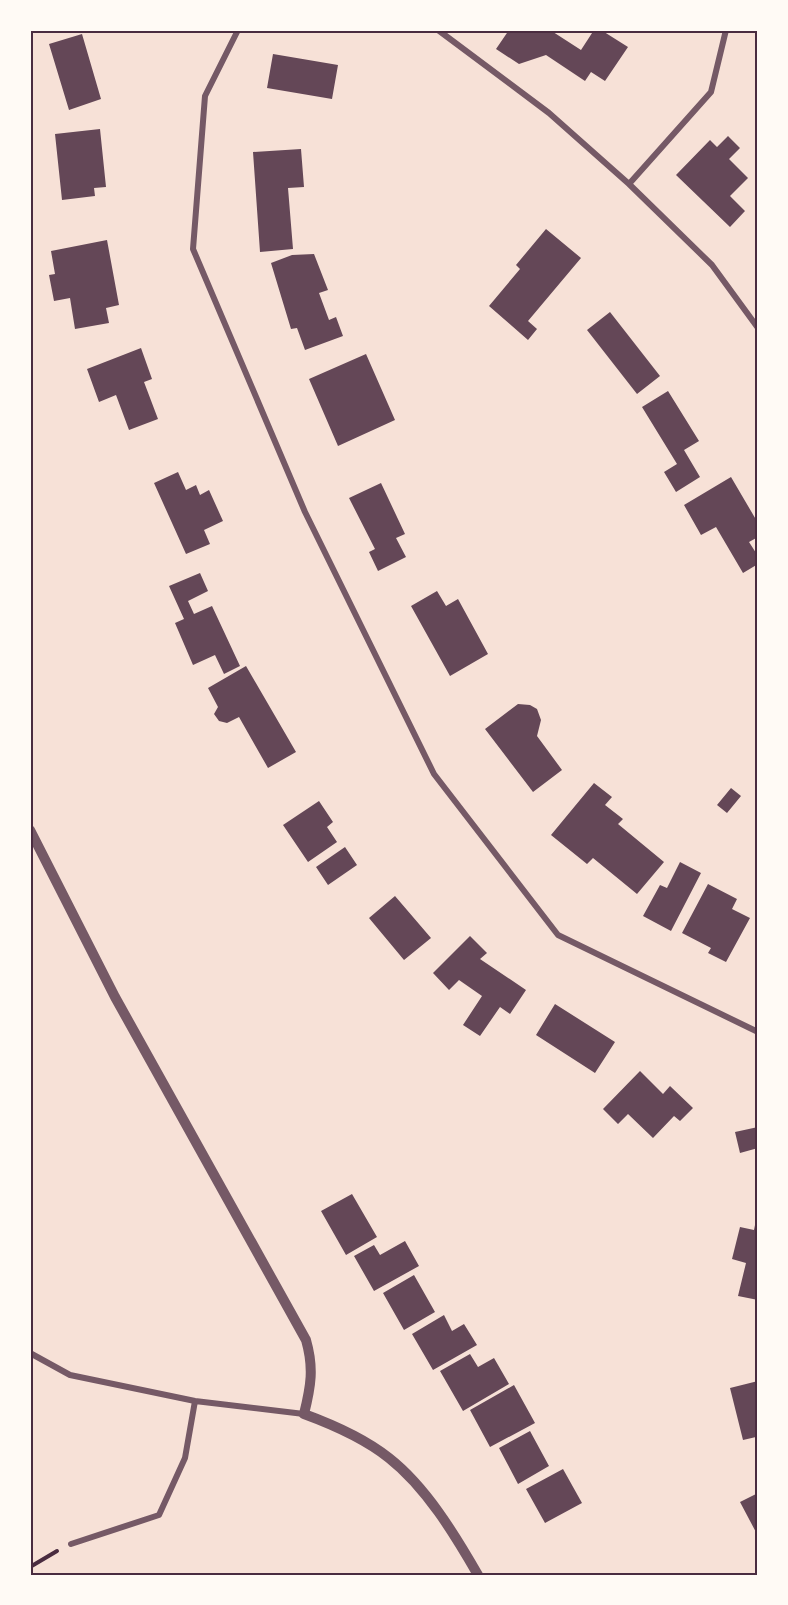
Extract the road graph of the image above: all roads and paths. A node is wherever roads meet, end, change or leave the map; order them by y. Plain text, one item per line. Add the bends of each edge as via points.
1 (238, 30) edge
2 (438, 30) edge
3 (726, 30) edge
4 (629, 184) junction
5 (758, 328) edge
6 (30, 830) edge
7 (758, 1032) edge
8 (30, 1353) edge
9 (195, 1401) junction
10 (304, 1414) junction
11 (71, 1544) joint
12 (30, 1567) edge
13 (478, 1575) edge

1 - 7 street via 205,96 193,249 305,512 434,774 558,935
2 - 4 street via 549,113
3 - 4 street via 711,92
4 - 5 street via 712,266
6 - 10 street via 115,997 306,1340 311,1383
8 - 9 street via 70,1375
9 - 10 street
9 - 11 street via 185,1458 159,1515
10 - 13 street via 335,1426 390,1459 452,1530
11 - 12 path

